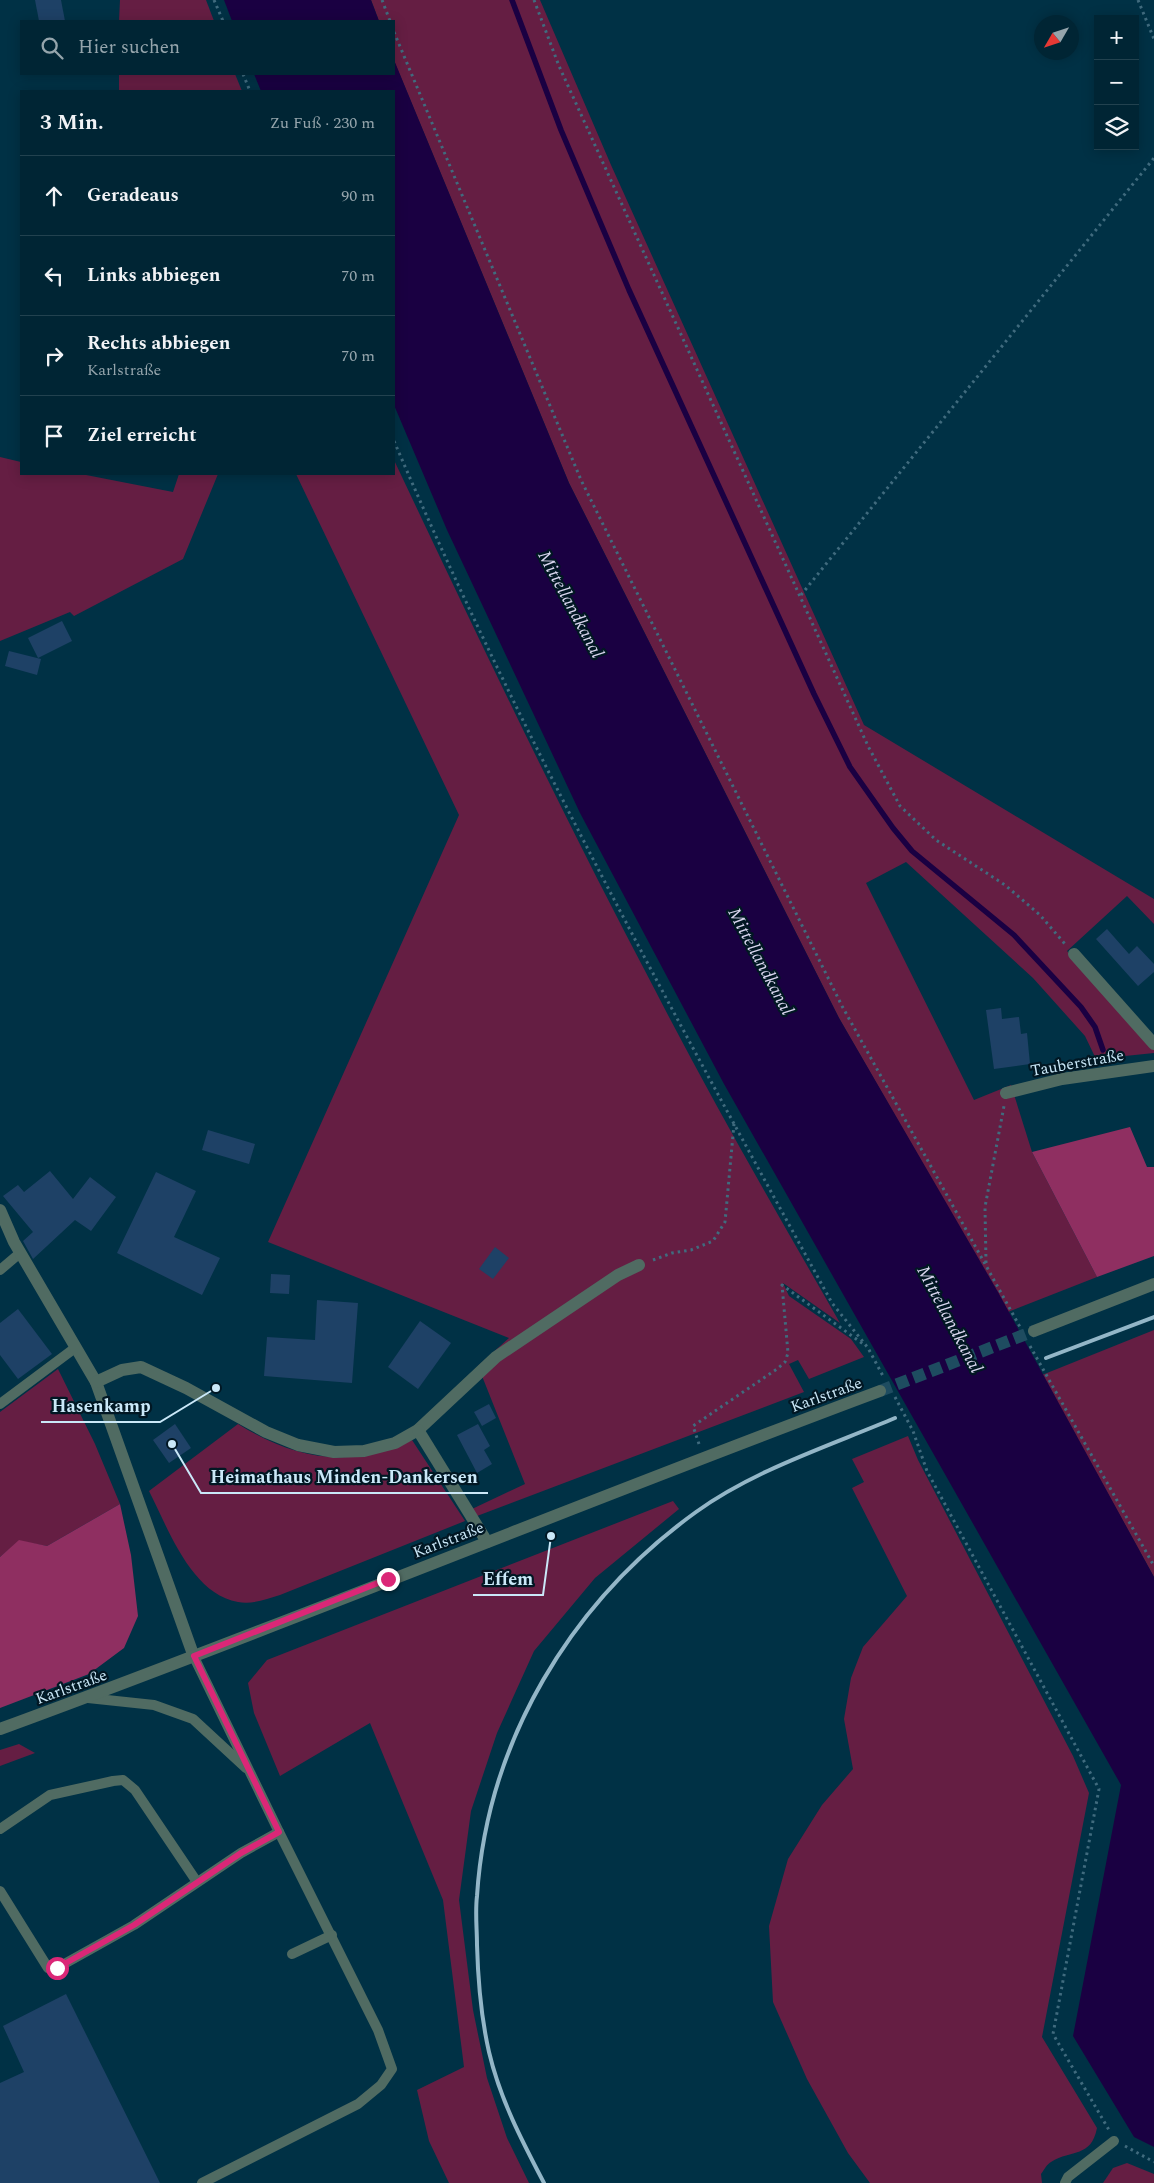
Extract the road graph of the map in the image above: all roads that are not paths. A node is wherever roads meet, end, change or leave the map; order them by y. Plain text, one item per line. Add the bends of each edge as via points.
1 (1074, 954) road end
2 (1154, 1044) edge
3 (1154, 1066) edge
4 (1006, 1093) road end
5 (0, 1210) edge
6 (20, 1253) junction
7 (639, 1265) road end
8 (0, 1270) edge
9 (1154, 1284) edge
10 (1028, 1334) tunnel mouth
11 (75, 1348) junction
12 (96, 1382) junction
13 (885, 1387) tunnel mouth
14 (0, 1404) edge
15 (418, 1430) junction
16 (487, 1542) junction
17 (194, 1656) junction
18 (86, 1698) junction
19 (0, 1730) edge
20 (250, 1772) junction
21 (0, 1830) edge
22 (279, 1832) junction
23 (198, 1882) junction
24 (0, 1891) edge
25 (332, 1935) junction
26 (292, 1954) dead end
27 (1114, 2141) road end
28 (202, 2183) edge
29 (1065, 2183) edge

1 - 2 street
3 - 4 street, Tauberstraße via 1062,1079
5 - 6 street
6 - 8 lane
6 - 11 street
7 - 15 street via 610,1280 496,1357
9 - 10 street
11 - 12 street
11 - 14 lane
12 - 15 street via 122,1370 141,1367 266,1432 298,1445 334,1452 364,1451 395,1443
12 - 17 street
13 - 16 street, Karlstraße
15 - 16 street
16 - 17 street, Karlstraße
17 - 18 street, Karlstraße
17 - 20 lane
18 - 19 street, Karlstraße
18 - 20 lane via 154,1705 193,1719
20 - 22 lane
21 - 23 lane via 50,1795 122,1780 135,1790
22 - 23 lane
22 - 25 lane
23 - 24 lane via 105,1942 52,1969 48,1968
25 - 26 lane
25 - 28 lane via 378,2030 392,2069 381,2085 358,2104
27 - 29 lane via 1068,2177

